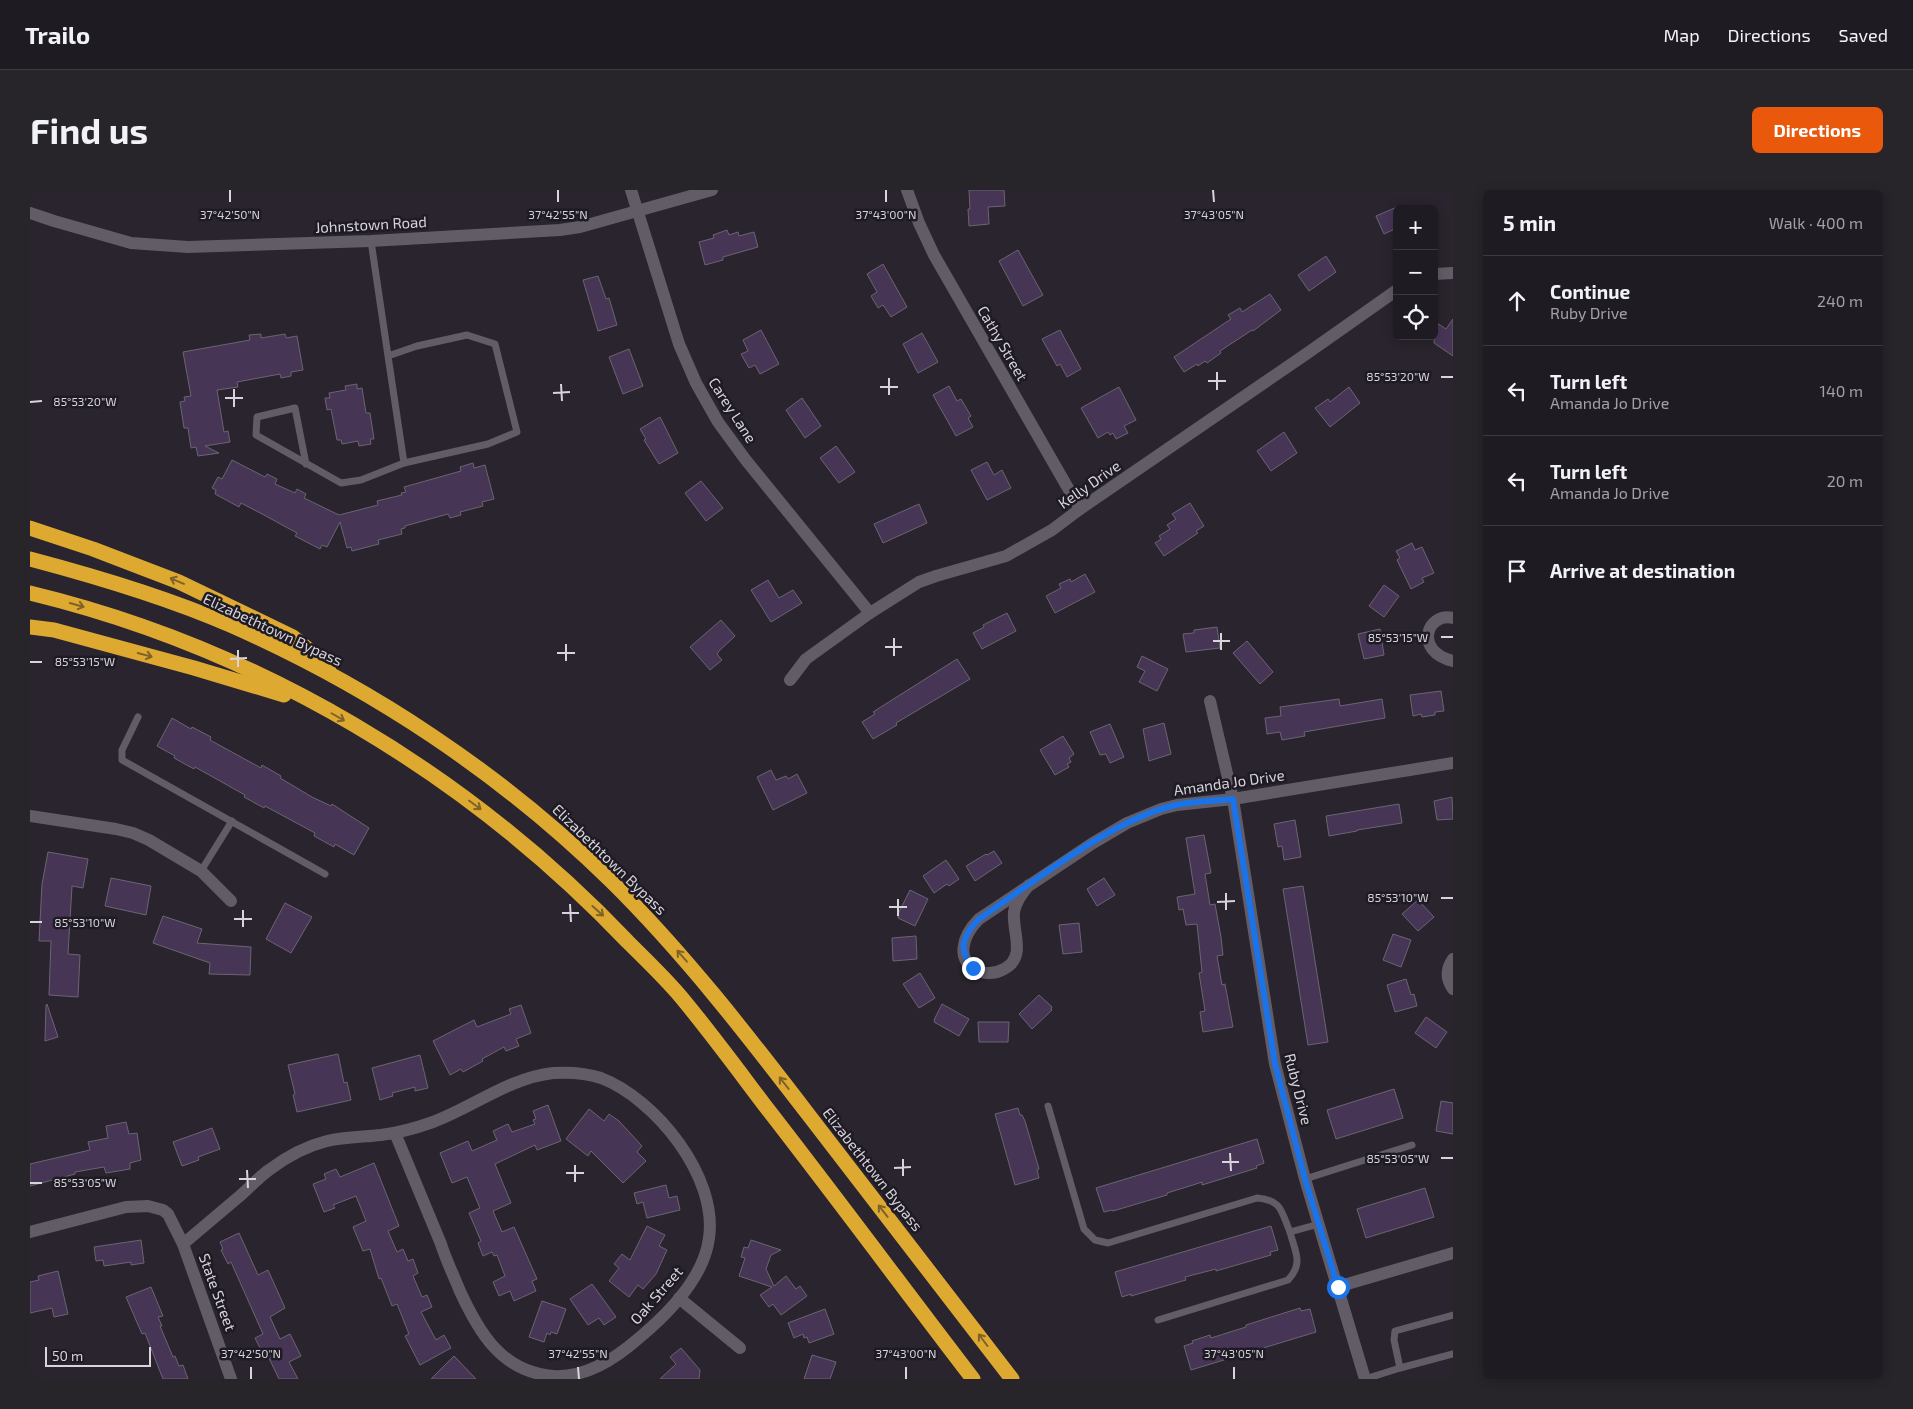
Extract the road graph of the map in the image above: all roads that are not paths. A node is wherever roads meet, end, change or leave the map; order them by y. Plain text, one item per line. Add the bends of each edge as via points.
1 (631, 190) edge
2 (712, 190) edge
3 (907, 190) edge
4 (638, 211) junction
5 (30, 213) edge
6 (372, 241) junction
7 (1453, 273) edge
8 (1438, 274) edge
9 (1393, 293) edge
10 (388, 356) junction
11 (404, 463) junction
12 (306, 464) junction
13 (1080, 509) junction
14 (30, 528) edge
15 (30, 559) edge
16 (30, 593) edge
17 (870, 613) junction
18 (1453, 618) edge
19 (30, 627) edge
20 (1453, 660) edge
21 (790, 680) dead end
22 (368, 696) junction
23 (1210, 701) dead end
24 (316, 704) junction
25 (138, 717) dead end
26 (1453, 763) edge
27 (1233, 799) junction
28 (30, 816) edge
29 (232, 821) junction
30 (201, 871) junction
31 (325, 874) dead end
32 (1029, 885) junction
33 (230, 901) dead end
34 (1453, 959) edge
35 (1453, 989) edge
36 (1048, 1106) dead end
37 (395, 1133) junction
38 (1412, 1146) dead end
39 (1305, 1179) junction
40 (1319, 1224) junction
41 (30, 1232) edge
42 (1290, 1232) junction
43 (183, 1244) junction
44 (1453, 1253) edge
45 (1338, 1287) junction
46 (680, 1298) junction
47 (1453, 1315) edge
48 (1158, 1320) dead end
49 (740, 1348) dead end
50 (1453, 1354) edge
51 (1400, 1368) junction
52 (231, 1379) edge
53 (973, 1379) edge
54 (1012, 1379) edge
55 (1365, 1379) edge

1 - 4 street, Carey Lane
2 - 4 street, Johnstown Road
3 - 13 street, Cathy Street via 934,254
4 - 6 street, Johnstown Road via 560,230
4 - 17 street, Carey Lane via 679,344 718,422
5 - 6 street, Johnstown Road via 131,243 188,247
6 - 10 lane
7 - 8 street
9 - 13 street, Kelly Drive
10 - 11 lane
10 - 11 lane via 467,335 495,344 517,432 488,444
11 - 12 lane via 362,480 341,483
12 - 12 lane via 256,435 257,417 295,408
13 - 17 street, Kelly Drive via 1052,530 1006,556 919,582
22 -> 14 highway via 293,637 179,582
15 - 22 highway, Elizabethtown Bypass via 128,587 228,624
16 -> 24 highway via 98,611 199,647
17 - 21 street, Kelly Drive via 806,659
18 - 20 street via 1441,618 1433,623 1427,640 1436,655
19 -> 24 highway via 54,630
54 -> 22 highway, Elizabethtown Bypass via 738,1024 644,915 573,846 515,797 454,751
23 - 27 street, Ruby Drive
24 -> 53 highway via 388,745 460,794 527,846 610,922 679,995
25 - 29 lane via 122,750 122,760
26 - 27 street, Amanda Jo Drive
27 - 32 street, Amanda Jo Drive via 1177,805 1144,816 1093,843
27 - 39 street, Ruby Drive via 1275,1064
28 - 30 street via 133,833
29 - 30 lane
29 - 31 lane
30 - 33 street
32 - 32 street, Amanda Jo Drive via 970,928 964,938 963,950 973,968 991,973 1008,967 1012,962 1018,943 1014,912 1016,903
34 - 35 street via 1447,972
36 - 42 lane via 1084,1229 1095,1240 1108,1243 1257,1198 1271,1199 1280,1207
37 - 43 street, Oak Street via 326,1142 297,1153 269,1170
37 - 46 street, Oak Street via 468,1310 486,1339 509,1361 551,1376 593,1369 631,1346
37 - 46 street, Oak Street via 432,1122 538,1076 584,1074 614,1084 640,1102 677,1141 689,1156 703,1185 710,1236 695,1276
38 - 39 lane
39 - 40 street, Ruby Drive
40 - 42 lane
40 - 45 street, Ruby Drive
41 - 43 street via 126,1207 148,1206 168,1214
42 - 48 lane via 1298,1262 1296,1272 1288,1280
43 - 52 street, State Street
44 - 45 street
45 - 55 street, Ruby Drive
46 - 49 street
47 - 51 lane via 1395,1331
50 - 51 lane
51 - 55 lane

